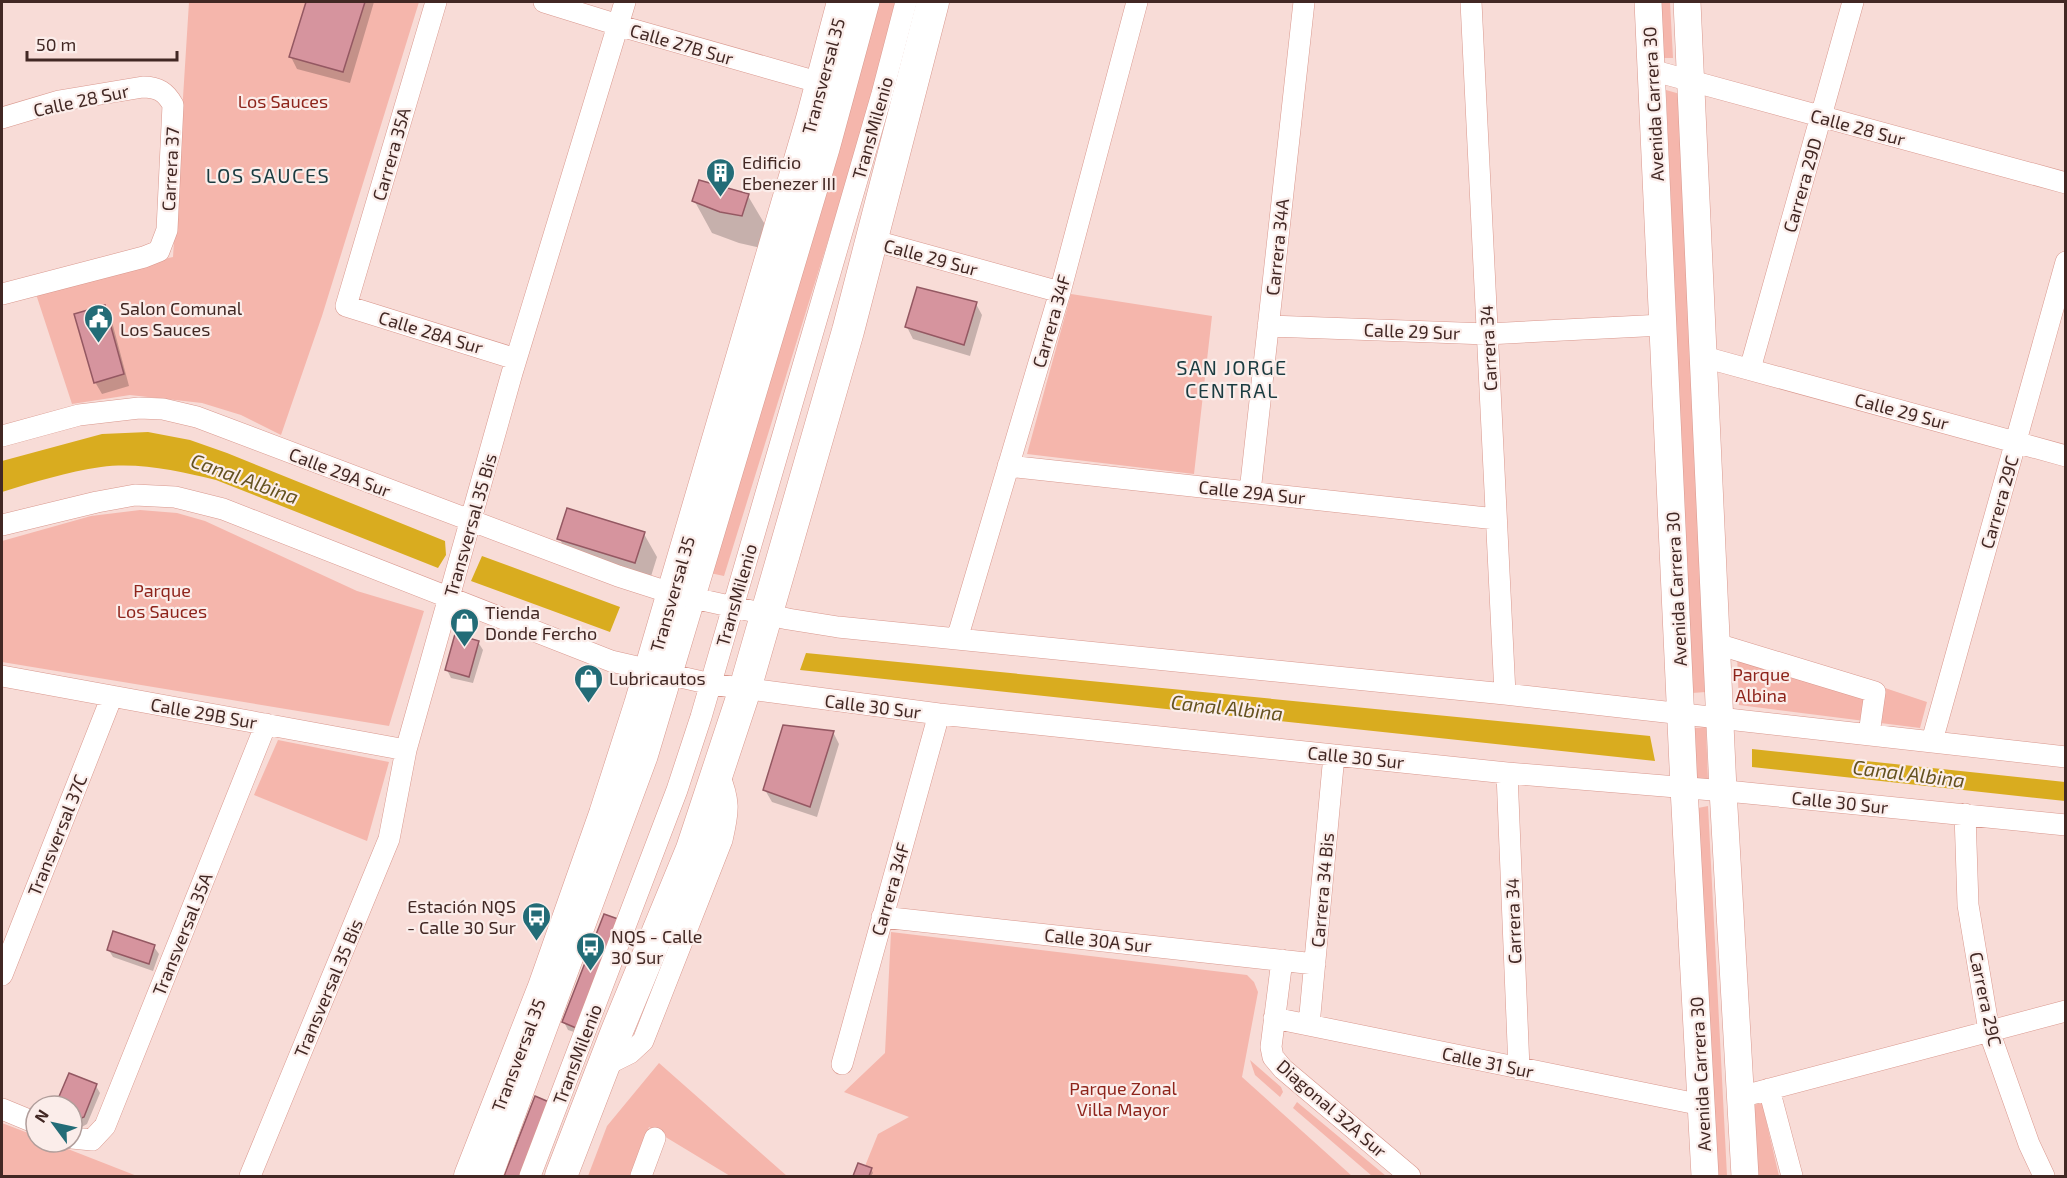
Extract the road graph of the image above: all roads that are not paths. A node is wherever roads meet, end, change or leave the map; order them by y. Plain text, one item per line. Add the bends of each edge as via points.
1 (436, 2) edge
2 (543, 2) edge
3 (625, 2) edge
4 (843, 2) edge
5 (869, 2) edge
6 (906, 2) edge
7 (933, 2) edge
8 (1137, 2) edge
9 (1304, 2) edge
10 (1471, 2) edge
11 (1648, 2) edge
12 (1687, 2) edge
13 (1853, 2) edge
14 (618, 26) junction
15 (1651, 70) junction
16 (1691, 81) junction
17 (821, 83) junction
18 (161, 90) joint
19 (1821, 117) junction
20 (2, 118) edge
21 (2066, 183) edge
22 (872, 240) junction
23 (2066, 262) edge
24 (1060, 292) junction
25 (2, 294) edge
26 (346, 306) joint
27 (1663, 325) junction
28 (1268, 326) junction
29 (1487, 334) junction
30 (1704, 357) junction
31 (516, 359) junction
32 (1750, 369) junction
33 (2, 436) edge
34 (2015, 442) junction
35 (2066, 456) edge
36 (1008, 466) junction
37 (1250, 492) junction
38 (1496, 519) junction
39 (2, 525) edge
40 (468, 531) junction
41 (683, 595) junction
42 (449, 598) junction
43 (732, 606) junction
44 (766, 614) junction
45 (957, 639) junction
46 (1717, 644) junction
47 (661, 673) junction
48 (2, 676) edge
49 (711, 684) junction
50 (745, 689) junction
51 (1505, 694) junction
52 (112, 696) junction
53 (1682, 713) junction
54 (939, 714) junction
55 (1720, 718) junction
56 (266, 724) junction
57 (1869, 734) junction
58 (1932, 741) junction
59 (406, 750) junction
60 (1334, 755) junction
61 (2066, 757) edge
62 (1507, 773) junction
63 (1684, 788) junction
64 (1723, 790) junction
65 (1965, 814) junction
66 (2066, 825) edge
67 (882, 917) junction
68 (1282, 960) junction
69 (1315, 963) junction
70 (2, 975) edge
71 (2066, 1011) edge
72 (1274, 1018) junction
73 (1309, 1025) junction
74 (1989, 1031) junction
75 (842, 1064) dead end
76 (1519, 1069) junction
77 (1769, 1089) junction
78 (1740, 1097) junction
79 (1702, 1105) junction
80 (2, 1109) edge
81 (24, 1118) edge
82 (84, 1138) edge
83 (655, 1138) dead end
84 (250, 1176) edge
85 (470, 1176) edge
86 (492, 1176) edge
87 (530, 1176) edge
88 (561, 1176) edge
89 (641, 1176) edge
90 (1410, 1176) edge
91 (1706, 1176) edge
92 (1745, 1176) edge
93 (1792, 1176) edge
94 (2044, 1176) edge

1 - 26 street, Carrera 35A
2 - 14 street, Calle 27B Sur
3 - 14 street, Transversal 35 Bis
4 - 17 highway, Transversal 35
5 - 41 street, TransMilenio via 826,160
6 - 43 street, TransMilenio
7 - 22 highway
8 - 24 street, Carrera 34F
9 - 28 street, Carrera 34A
10 - 29 street, Carrera 34
11 - 15 main road, Avenida Carrera 30
12 - 16 main road, Avenida Carrera 30
13 - 19 street, Carrera 29D
14 - 17 street, Calle 27B Sur
14 - 31 street, Transversal 35 Bis
15 - 16 street, Calle 28 Sur
15 - 27 main road, Avenida Carrera 30
16 - 19 street, Calle 28 Sur
16 - 30 main road, Avenida Carrera 30
17 - 41 highway, Transversal 35
18 - 20 street, Calle 28 Sur via 143,87 104,92
18 - 25 street, Carrera 37 via 173,105 167,230 159,251
19 - 21 street, Calle 28 Sur
19 - 32 street, Carrera 29D
22 - 24 street, Calle 29 Sur
22 - 44 highway
23 - 34 street, Carrera 29C
24 - 36 street, Carrera 34F
26 - 31 street, Calle 28A Sur
27 - 29 street, Calle 29 Sur
27 - 53 main road, Avenida Carrera 30
28 - 29 street, Calle 29 Sur
28 - 37 street, Carrera 34A
29 - 38 street, Carrera 34
30 - 32 street, Calle 29 Sur
30 - 46 main road, Avenida Carrera 30
31 - 40 street, Transversal 35 Bis
32 - 34 street, Calle 29 Sur
33 - 40 street, Calle 29A Sur via 79,415 139,408 163,410 197,417
34 - 35 street, Calle 29 Sur
34 - 58 street, Carrera 29C
36 - 37 street, Calle 29A Sur
36 - 45 street, Carrera 34F
37 - 38 street, Calle 29A Sur
38 - 51 street, Carrera 34
39 - 42 street via 135,495 175,497 223,508
40 - 41 street, Calle 29A Sur
40 - 42 street, Transversal 35 Bis
41 - 43 street
41 - 47 highway, Transversal 35
42 - 47 street via 605,659
42 - 59 street, Transversal 35 Bis
43 - 44 street
43 - 49 street, TransMilenio
44 - 45 street via 838,627
44 - 50 highway
45 - 51 street
46 - 55 main road, Avenida Carrera 30
46 - 57 street via 1875,692
47 - 49 street, Calle 30 Sur
47 - 85 highway, Transversal 35
47 - 86 street, TransMilenio via 640,778
48 - 52 street, Calle 29B Sur
49 - 50 street, Calle 30 Sur
49 - 87 street, TransMilenio via 677,790
50 - 54 street, Calle 30 Sur
50 - 88 highway via 673,899
51 - 53 street
52 - 56 street, Calle 29B Sur
52 - 70 street, Transversal 37C
53 - 55 street
53 - 63 main road, Avenida Carrera 30
54 - 60 street, Calle 30 Sur
54 - 67 street, Carrera 34F
55 - 57 street
55 - 64 main road, Avenida Carrera 30
56 - 59 street, Calle 29B Sur
56 - 82 street, Transversal 35A via 105,1126
57 - 58 street
58 - 61 street
59 - 84 street, Transversal 35 Bis via 389,839
60 - 62 street, Calle 30 Sur
60 - 69 street, Carrera 34 Bis
62 - 63 street, Calle 30 Sur
62 - 76 street, Carrera 34
63 - 64 street, Calle 30 Sur
63 - 79 main road, Avenida Carrera 30
64 - 65 street, Calle 30 Sur
64 - 78 main road, Avenida Carrera 30
65 - 66 street, Calle 30 Sur
65 - 74 street, Carrera 29C via 1968,905
67 - 68 street, Calle 30A Sur
67 - 75 street, Carrera 34F
68 - 69 street, Calle 30A Sur
68 - 72 street, Diagonal 32A Sur
69 - 73 street, Carrera 34 Bis
71 - 74 street
72 - 73 street, Calle 31 Sur
72 - 90 street, Diagonal 32A Sur via 1271,1047 1278,1063
73 - 76 street, Calle 31 Sur
74 - 77 street
74 - 94 street, Carrera 29C
76 - 79 street, Calle 31 Sur
77 - 78 street
77 - 93 street
78 - 92 main road, Avenida Carrera 30
79 - 91 main road, Avenida Carrera 30
80 - 81 street
83 - 89 street

